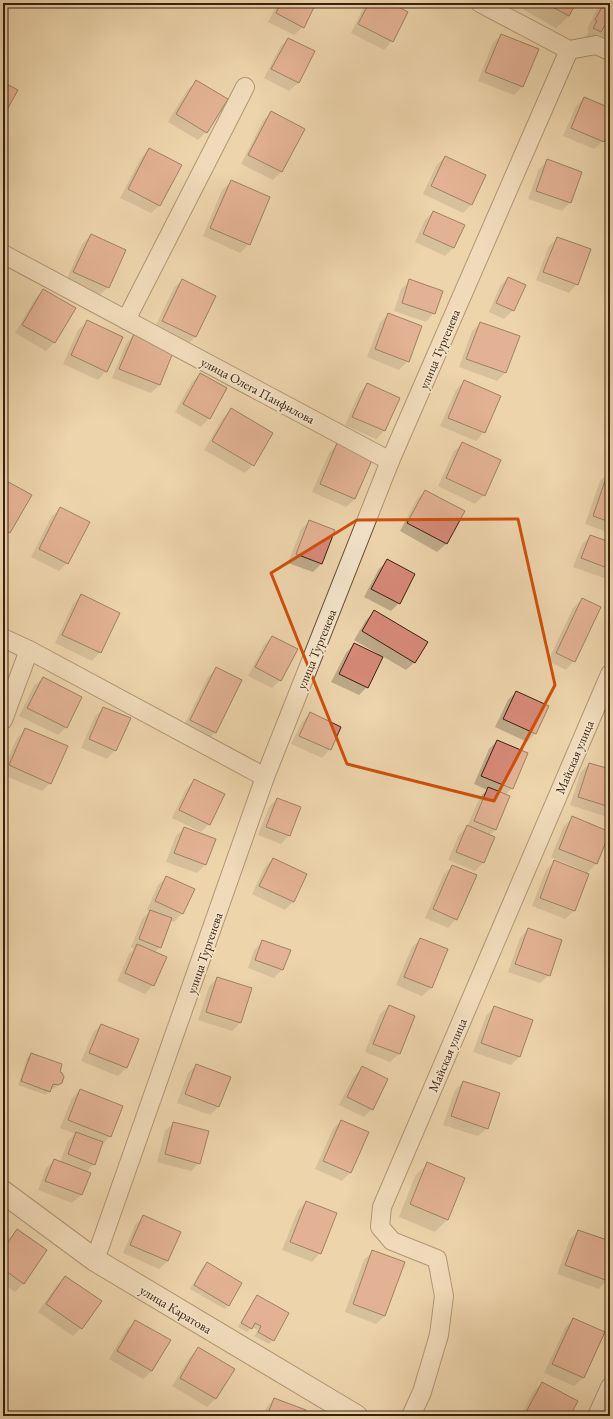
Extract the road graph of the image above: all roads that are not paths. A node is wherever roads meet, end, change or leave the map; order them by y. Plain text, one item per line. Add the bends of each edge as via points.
1 (480, 3) edge
2 (569, 50) junction
3 (610, 51) edge
4 (245, 87) dead end
5 (3, 254) edge
6 (126, 320) junction
7 (390, 460) junction
8 (3, 638) edge
9 (29, 650) junction
10 (610, 674) edge
11 (3, 720) edge
12 (265, 777) junction
13 (3, 1192) edge
14 (95, 1260) junction
15 (610, 1387) edge
16 (356, 1416) edge
17 (411, 1416) edge
18 (597, 1416) edge

1 - 2 street
2 - 3 street via 596,45
2 - 7 street, улица Тургенева
4 - 6 street
5 - 6 street, улица Олега Панфилова
6 - 7 street, улица Олега Панфилова
7 - 12 street, улица Тургенева
8 - 9 street
9 - 11 street
9 - 12 street
10 - 17 street, Майская улица via 382,1207 380,1227 392,1242 437,1259 444,1296 439,1335 422,1392
12 - 14 street, улица Тургенева
13 - 14 street, улица Каратова
14 - 16 street, улица Каратова
15 - 18 street

